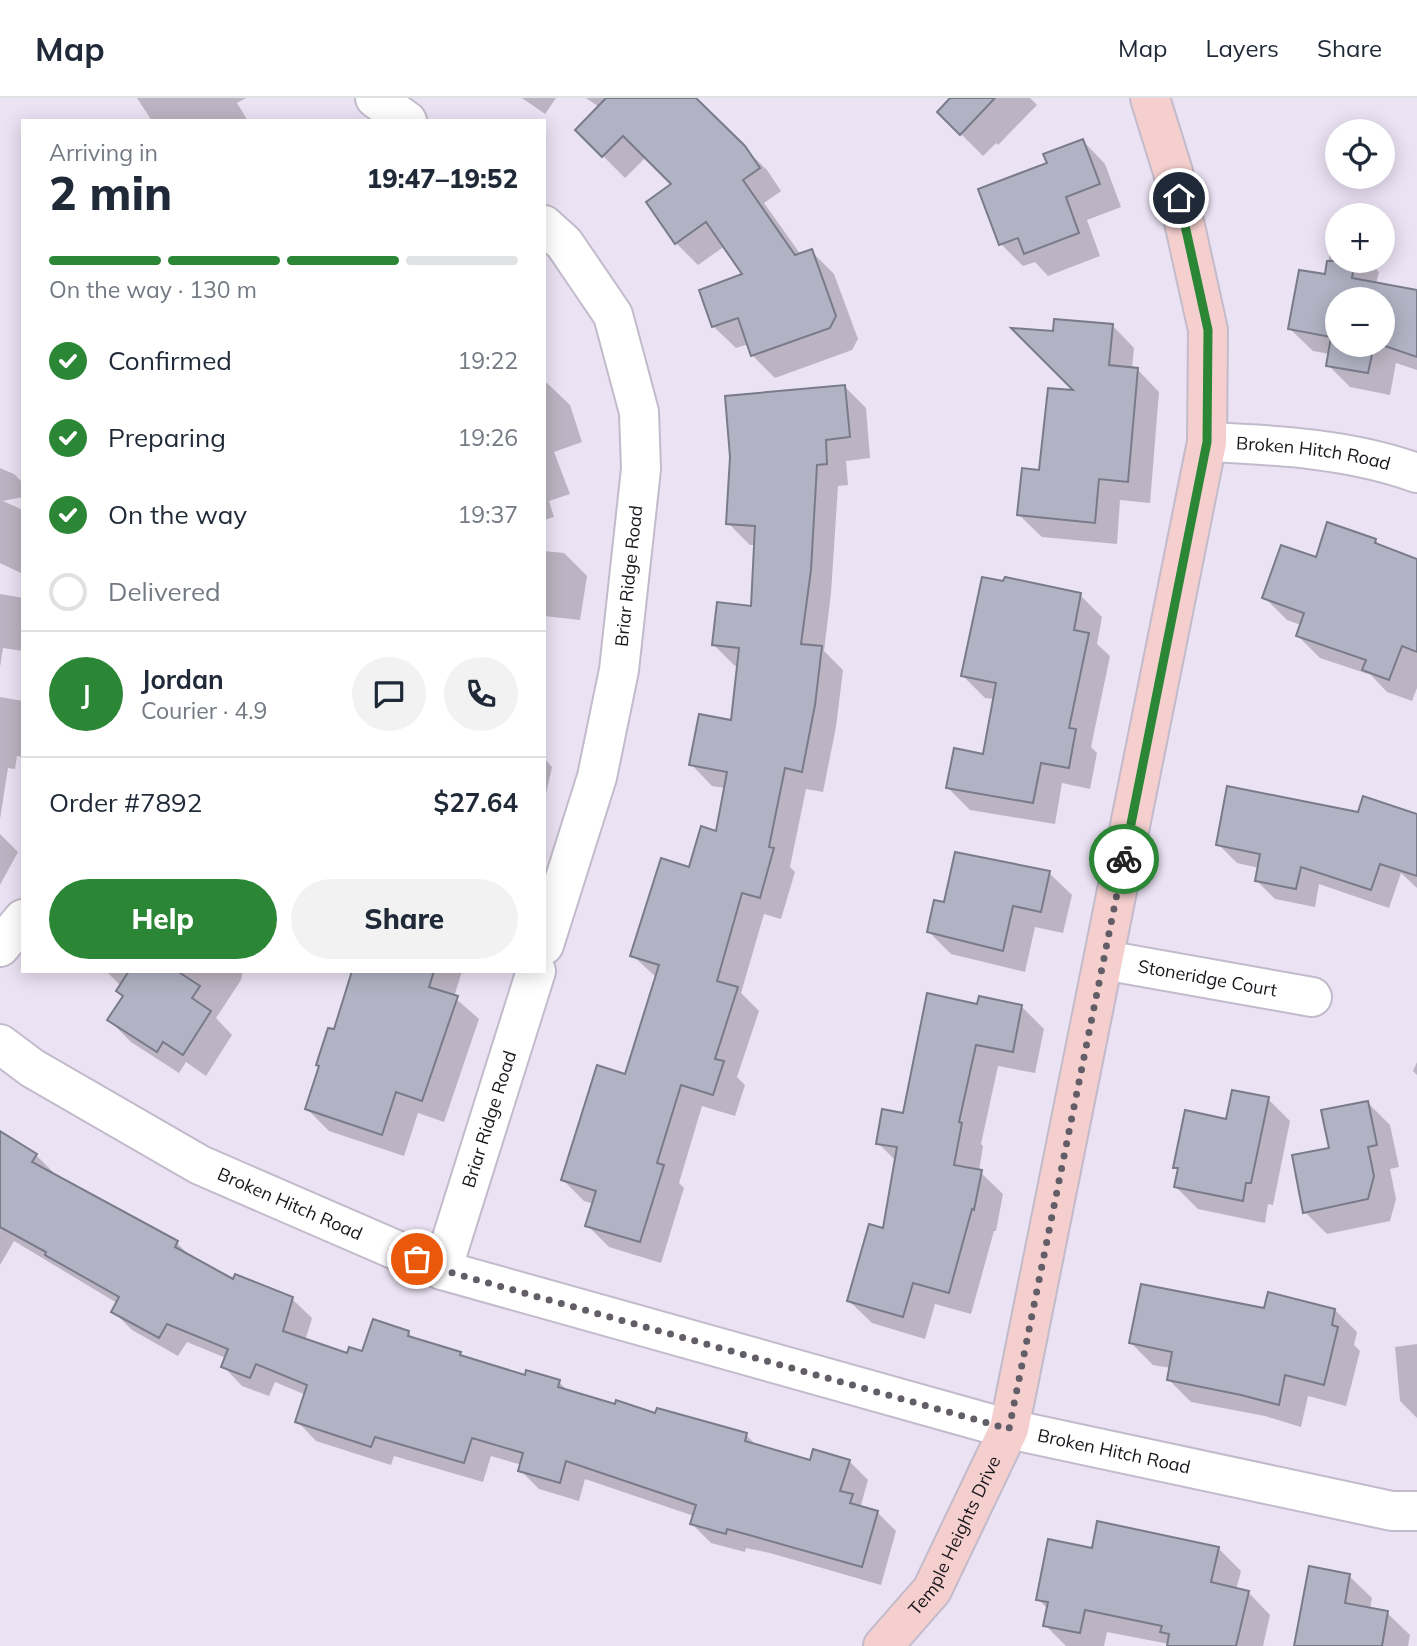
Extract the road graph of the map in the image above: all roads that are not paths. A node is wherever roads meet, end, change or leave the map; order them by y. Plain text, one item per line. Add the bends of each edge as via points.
1 (375, 98) edge
2 (1150, 98) edge
3 (404, 119) edge
4 (546, 227) edge
5 (1207, 442) junction
6 (1417, 473) edge
7 (21, 921) edge
8 (546, 939) edge
9 (0, 947) edge
10 (1104, 960) junction
11 (535, 973) edge
12 (1312, 998) dead end
13 (0, 1044) edge
14 (442, 1270) junction
15 (1009, 1429) junction
16 (1417, 1511) edge
17 (883, 1646) edge

1 - 3 street
2 - 5 street, Temple Heights Drive via 1173,172 1208,330
4 - 8 street, Briar Ridge Road via 564,243 613,315 639,412 641,469 617,684 597,776
5 - 6 street, Broken Hitch Road via 1304,447
5 - 10 street, Temple Heights Drive
7 - 9 street
10 - 12 street, Stoneridge Court
10 - 15 street, Temple Heights Drive
11 - 14 street, Briar Ridge Road
13 - 14 street, Broken Hitch Road via 32,1068 200,1165
14 - 15 street, Broken Hitch Road
15 - 16 street, Broken Hitch Road via 1392,1510
15 - 17 street, Temple Heights Drive via 932,1590

